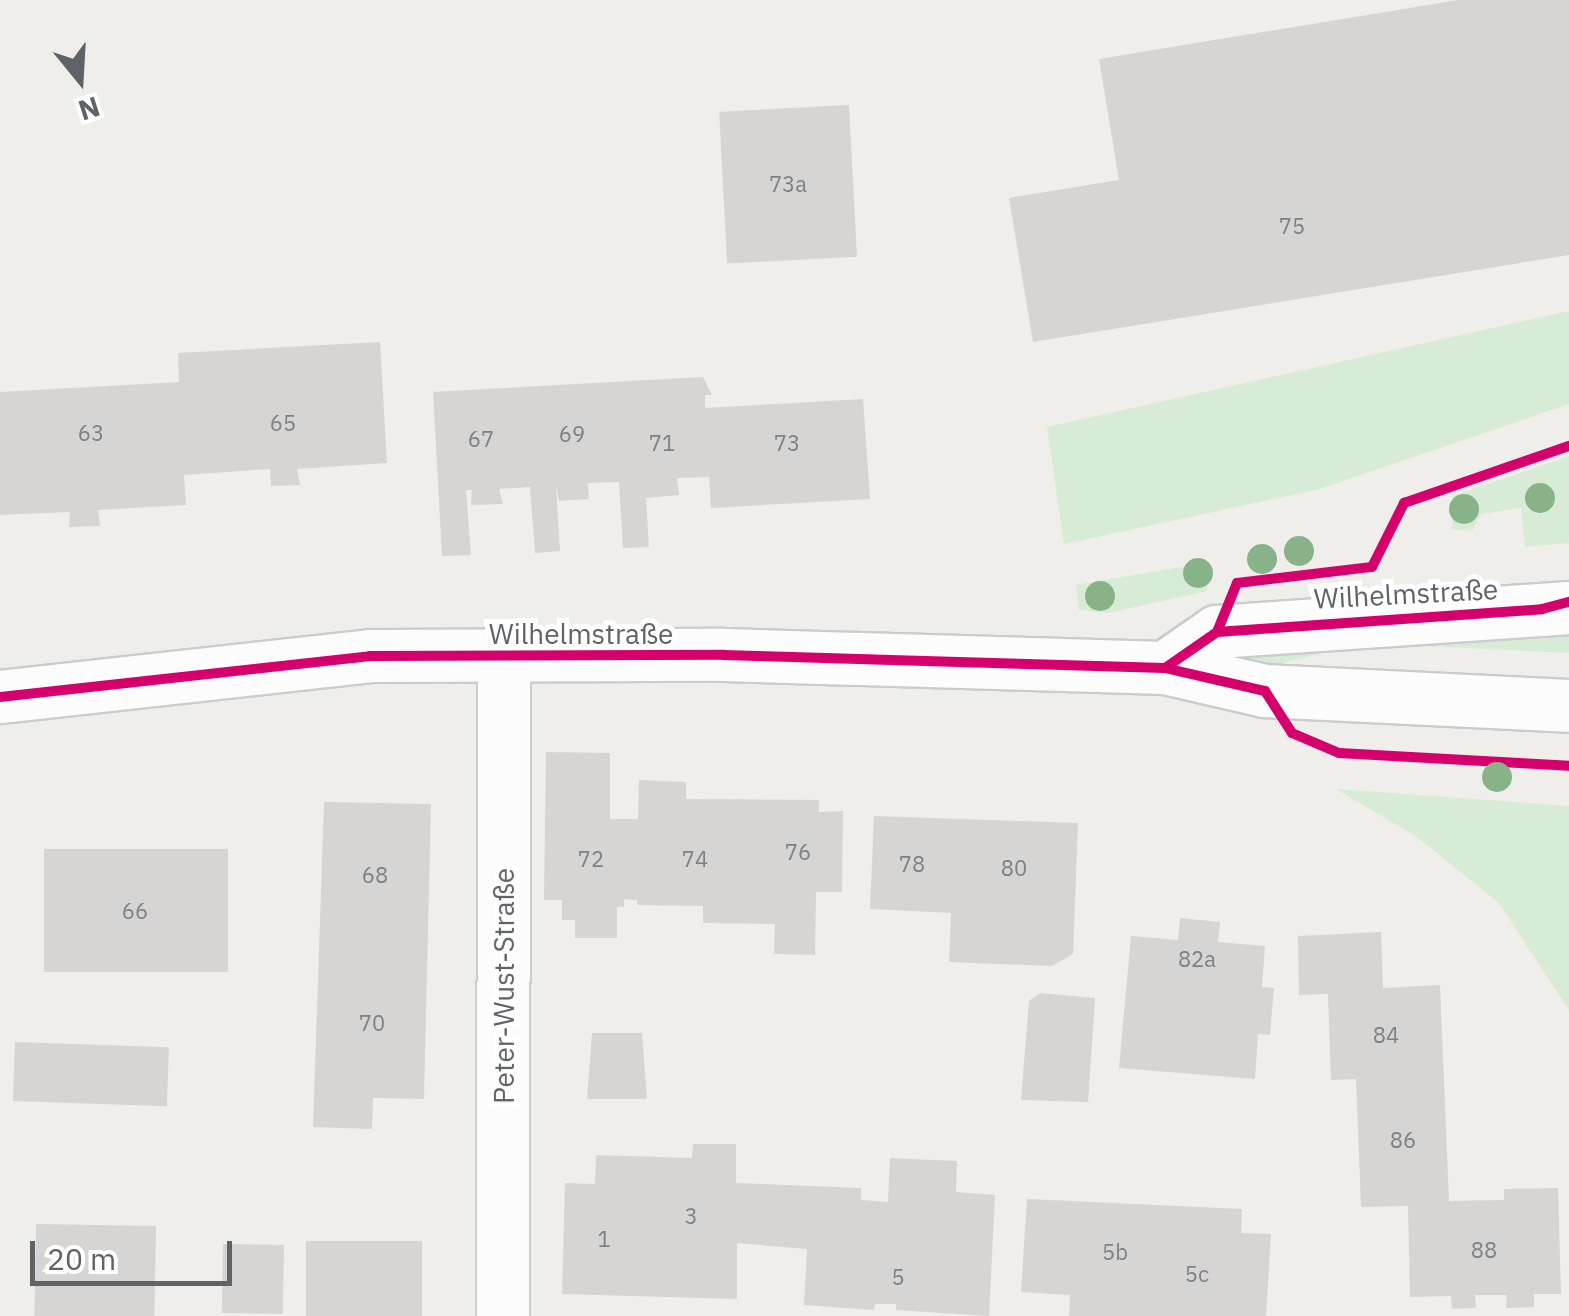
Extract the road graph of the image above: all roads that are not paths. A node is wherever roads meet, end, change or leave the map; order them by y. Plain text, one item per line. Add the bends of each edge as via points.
1 (1560, 604) edge
2 (504, 656) junction
3 (1165, 668) junction
4 (0, 697) edge
5 (1569, 706) edge
6 (503, 1316) edge

1 - 3 street, Wilhelmstraße via 1217,632
2 - 3 street, Wilhelmstraße
2 - 4 street, Wilhelmstraße via 259,665
2 - 6 street, Peter-Wust-Straße
3 - 5 street, Wilhelmstraße via 1265,691

